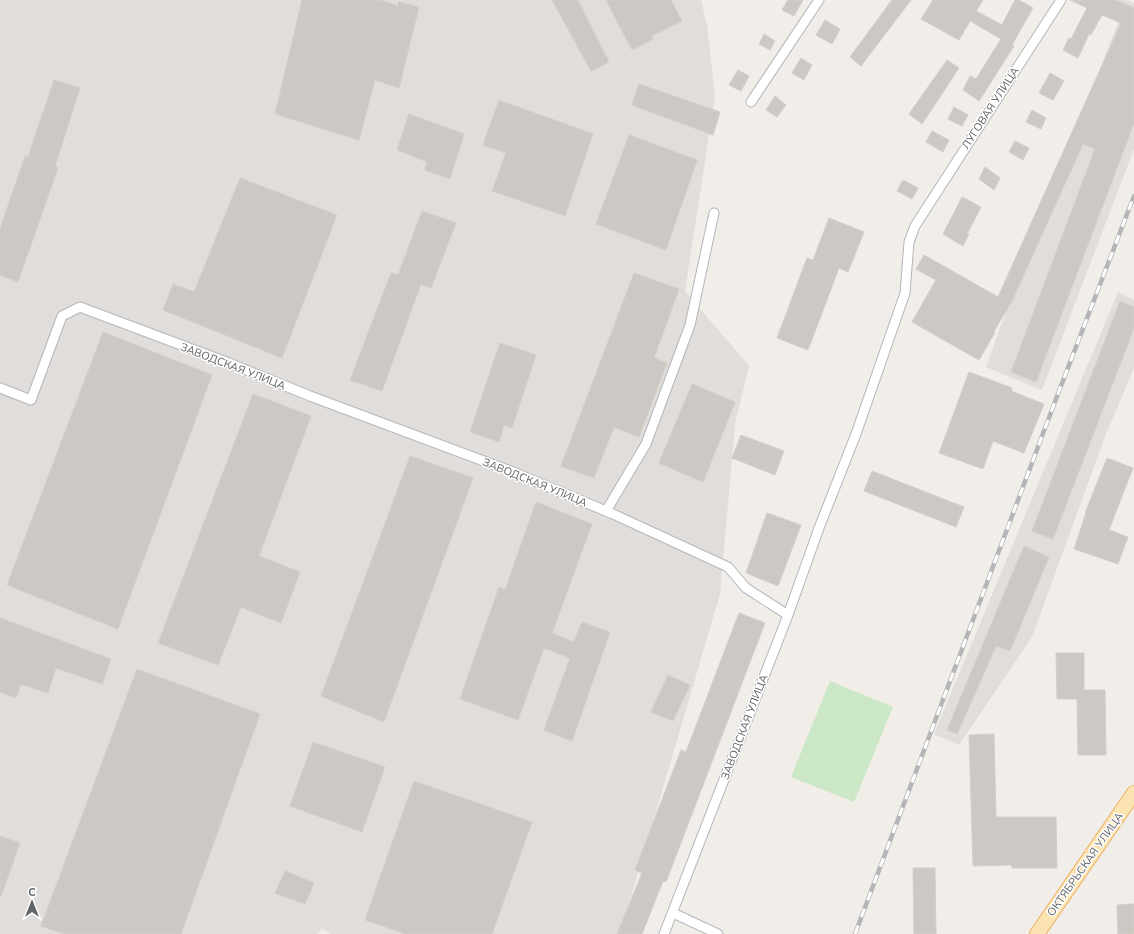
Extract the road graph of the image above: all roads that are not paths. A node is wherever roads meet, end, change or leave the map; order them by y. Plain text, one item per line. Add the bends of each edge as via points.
1 (819, 0) edge
2 (1061, 0) edge
3 (751, 102) dead end
4 (714, 213) dead end
5 (0, 388) edge
6 (606, 511) junction
7 (788, 615) junction
8 (1134, 793) edge
9 (673, 913) junction
10 (664, 934) edge
11 (718, 934) edge
12 (1037, 934) edge

1 - 3 street
2 - 7 street, ЛУГОВАЯ УЛИЦА via 915,226 909,242 905,293 856,434
4 - 6 street via 688,332 646,444
5 - 6 street, ЗАВОДСКАЯ УЛИЦА via 31,400 62,316 80,307 513,472
6 - 7 street, ЗАВОДСКАЯ УЛИЦА via 728,567 746,588
7 - 9 street, ЗАВОДСКАЯ УЛИЦА
8 - 12 main road, ОКТЯБРЬСКАЯ УЛИЦА
9 - 10 street, ЗАВОДСКАЯ УЛИЦА
9 - 11 street

